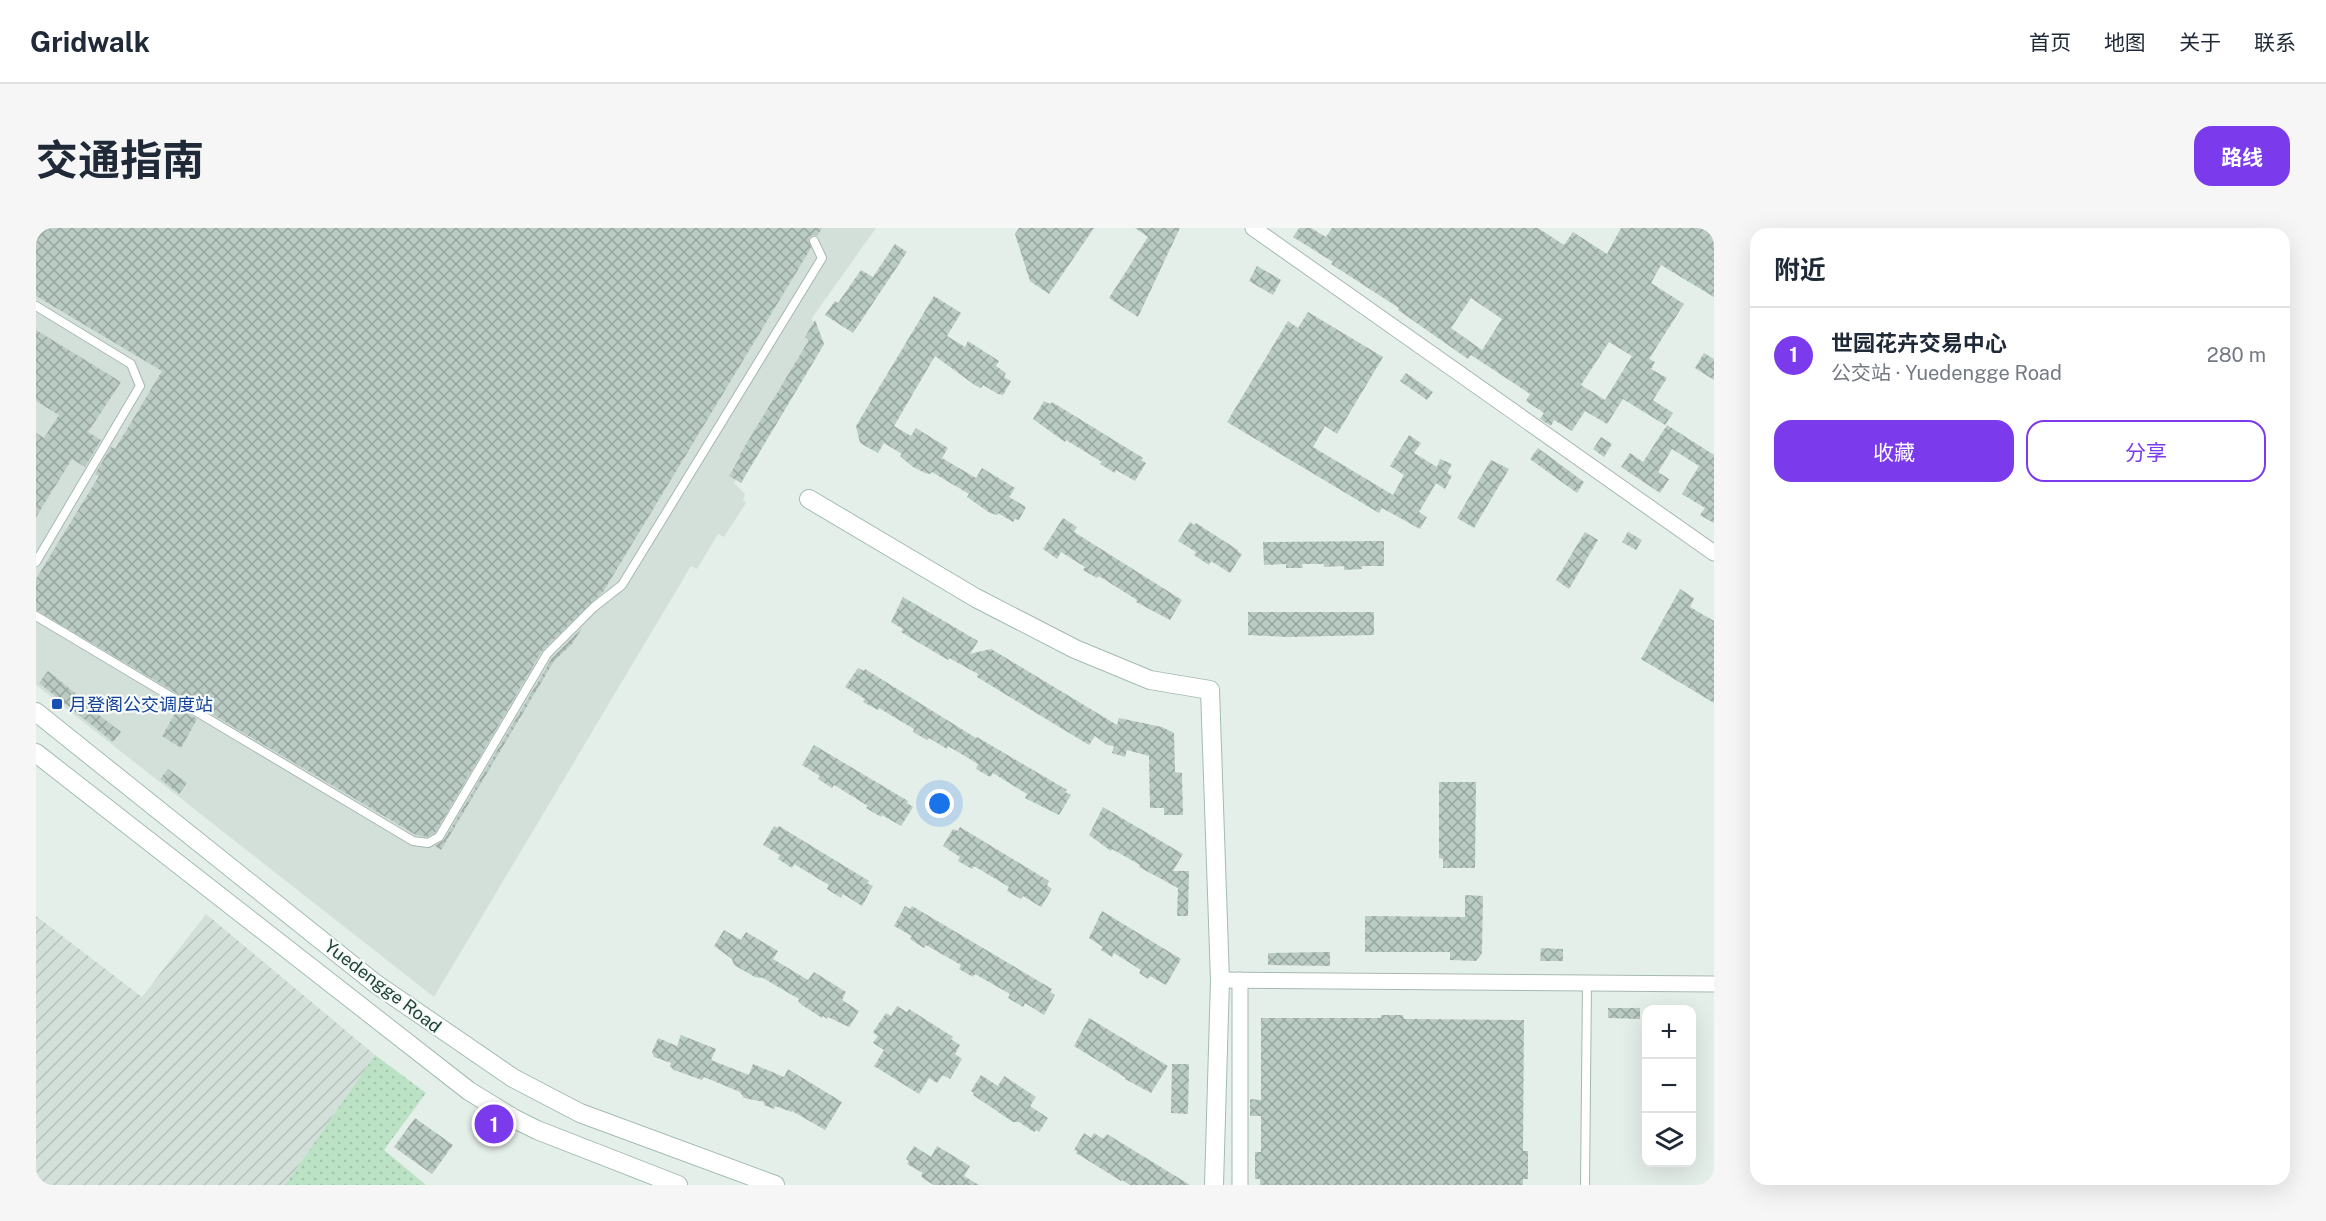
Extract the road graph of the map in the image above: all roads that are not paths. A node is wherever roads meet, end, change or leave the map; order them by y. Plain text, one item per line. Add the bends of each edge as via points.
1 (1253, 228) edge
2 (814, 241) dead end
3 (36, 306) edge
4 (809, 499) dead end
5 (1714, 553) edge
6 (36, 561) edge
7 (36, 616) edge
8 (36, 712) edge
9 (36, 753) edge
10 (1220, 980) junction
11 (1240, 980) junction
12 (1587, 982) junction
13 (1714, 984) edge
14 (678, 1185) edge
15 (774, 1185) edge
16 (1214, 1185) edge
17 (1240, 1185) edge
18 (1585, 1185) edge

1 - 5 street
2 - 7 lane via 822,258 622,585 547,654 438,837 428,843 413,841
3 - 6 lane via 131,364 140,386
4 - 10 main road via 976,598 1075,649 1150,680 1210,690
8 - 15 main road, Yuedengge Road via 376,984 513,1078 579,1113
9 - 14 main road, Yuedengge Road via 469,1091 537,1130
10 - 11 street
10 - 16 main road
11 - 12 street
11 - 17 street
12 - 13 street
12 - 18 lane

